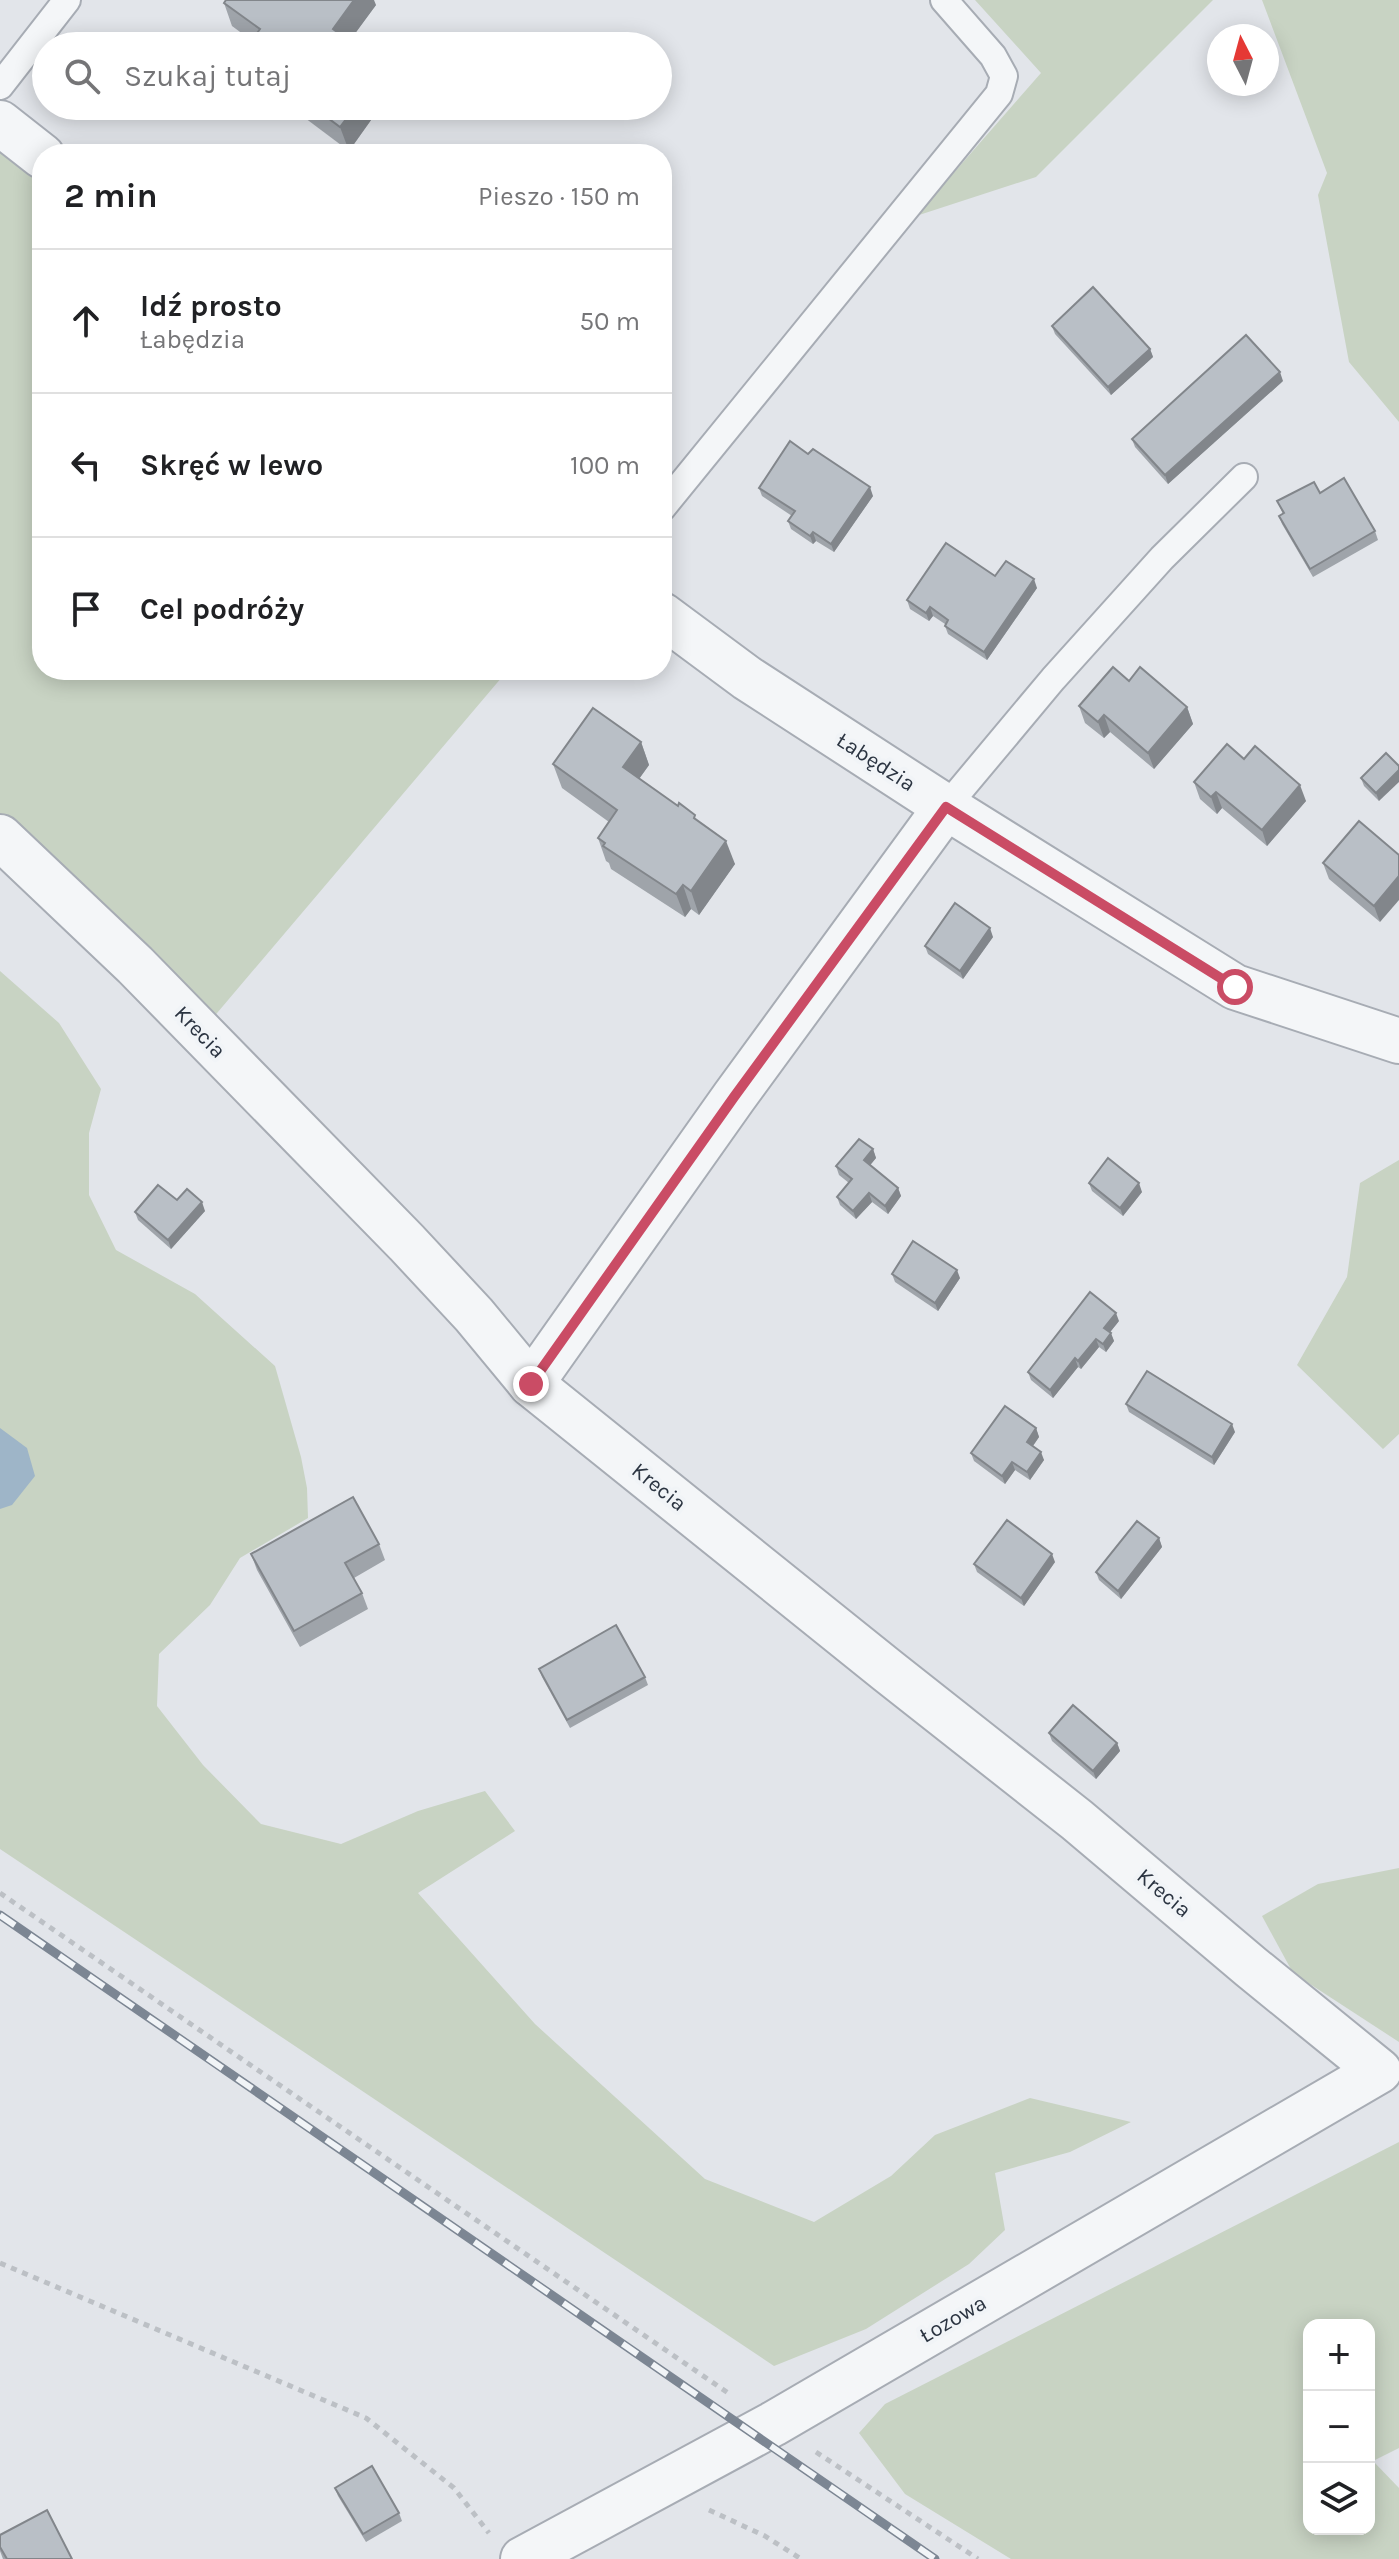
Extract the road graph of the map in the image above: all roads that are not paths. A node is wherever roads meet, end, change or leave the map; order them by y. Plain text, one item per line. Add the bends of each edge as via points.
1 (67, 0) edge
2 (944, 0) edge
3 (42, 32) edge
4 (32, 45) edge
5 (0, 86) edge
6 (0, 123) edge
7 (32, 148) edge
8 (1244, 477) dead end
9 (672, 496) edge
10 (672, 622) edge
11 (946, 807) junction
12 (0, 837) edge
13 (1399, 1041) edge
14 (531, 1384) junction
15 (1379, 2071) joint
16 (507, 2547) edge

1 - 3 lane
2 - 9 lane via 993,56 1004,76 999,94
4 - 5 lane
6 - 7 street
8 - 11 lane via 1082,646
10 - 11 street, Łabędzia via 747,678
11 - 13 street, Łabędzia via 1235,987
11 - 14 street
12 - 14 street, Krecia via 135,965 396,1232
14 - 15 street, Krecia via 1077,1820
15 - 16 street, Łozowa via 773,2424 657,2486

